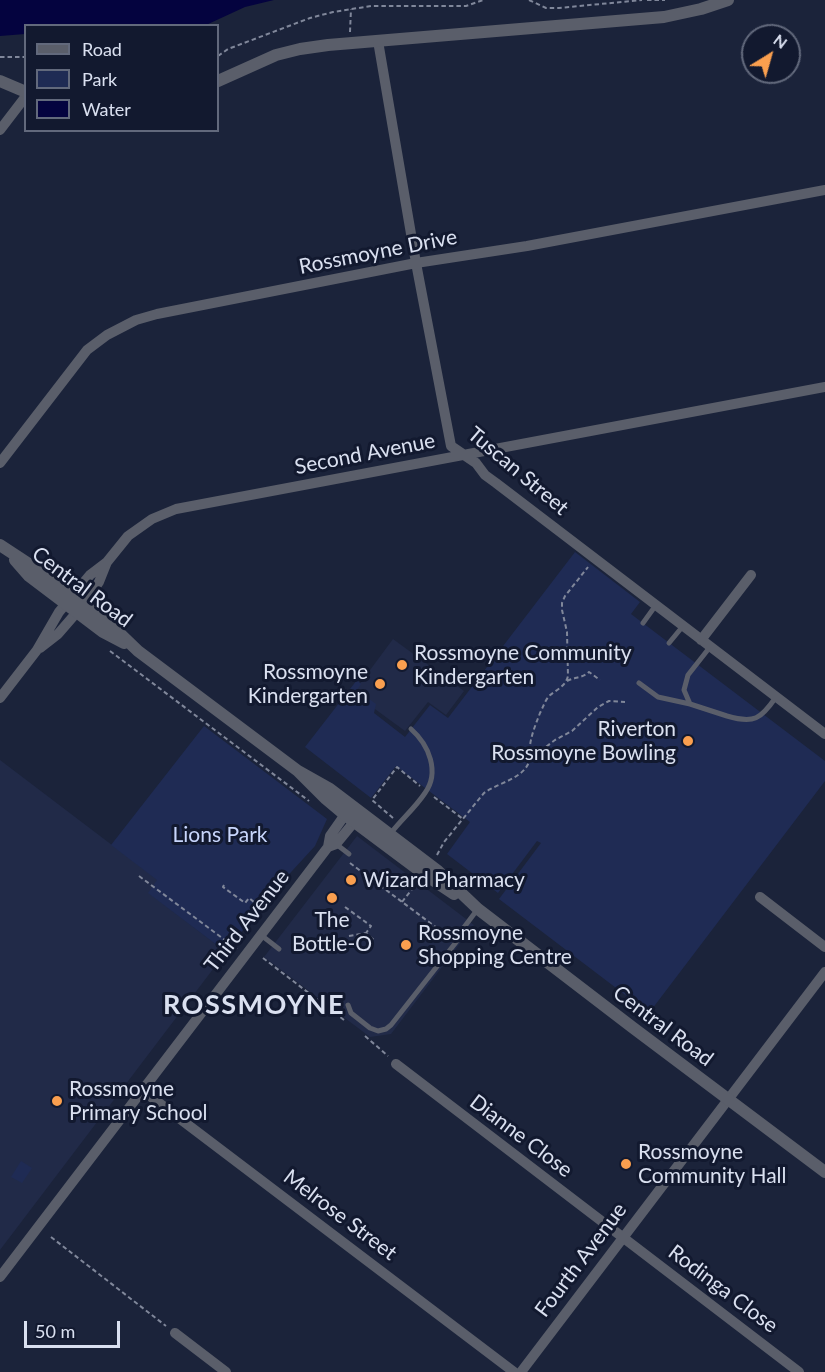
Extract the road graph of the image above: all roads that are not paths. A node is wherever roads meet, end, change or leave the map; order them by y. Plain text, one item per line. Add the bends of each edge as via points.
1 (728, 0) edge
2 (378, 41) junction
3 (0, 81) edge
4 (219, 81) edge
5 (24, 93) edge
6 (24, 97) edge
7 (0, 130) edge
8 (825, 190) edge
9 (416, 263) junction
10 (825, 387) edge
11 (464, 454) junction
12 (0, 463) edge
13 (3, 547) edge
14 (107, 562) junction
15 (751, 575) dead end
16 (69, 599) junction
17 (656, 606) junction
18 (80, 608) junction
19 (643, 623) dead end
20 (682, 626) junction
21 (669, 643) dead end
22 (706, 643) junction
23 (37, 650) junction
24 (639, 683) dead end
25 (0, 698) edge
26 (777, 698) junction
27 (690, 704) junction
28 (411, 729) dead end
29 (825, 734) edge
30 (353, 814) junction
31 (390, 835) junction
32 (332, 846) junction
33 (349, 854) dead end
34 (760, 897) dead end
35 (478, 909) junction
36 (261, 935) junction
37 (825, 947) edge
38 (279, 949) dead end
39 (825, 972) edge
40 (348, 1005) dead end
41 (396, 1064) road end
42 (142, 1090) junction
43 (728, 1099) junction
44 (825, 1172) edge
45 (623, 1238) junction
46 (0, 1276) edge
47 (175, 1333) road end
48 (226, 1372) edge
49 (514, 1372) edge
50 (521, 1372) edge
51 (799, 1372) edge

1 - 2 street via 664,16
2 - 4 street via 300,49 276,55
2 - 9 street, Tuscan Street
3 - 5 street
6 - 7 street
8 - 9 street, Rossmoyne Drive
9 - 11 street, Tuscan Street via 451,446
9 - 12 street, Rossmoyne Drive via 136,320 87,350
10 - 11 street, Second Avenue
11 - 14 street, Second Avenue via 176,509 152,519 128,536
11 - 17 street, Tuscan Street via 490,479
13 - 16 street, Central Road via 29,576
14 - 16 street, Second Avenue
14 - 18 street, Second Avenue via 99,582
15 - 22 street
16 - 18 street, Central Road
16 - 23 street, Second Avenue
17 - 19 lane
17 - 20 street, Tuscan Street
18 - 23 street, Second Avenue via 58,634
18 - 30 street, Central Road via 103,632 138,651 297,771 330,789
20 - 21 lane
20 - 22 street, Tuscan Street
22 - 26 street, Tuscan Street
22 - 27 lane via 684,690
23 - 25 street, Second Avenue
24 - 27 lane via 658,697
26 - 27 lane via 761,715 743,721
26 - 29 street, Tuscan Street
28 - 31 lane via 428,751 432,776 427,791
30 - 31 street, Central Road
30 - 32 street, Third Avenue
30 - 35 street, Central Road via 432,880
31 - 35 street, Central Road via 438,871
32 - 33 lane
32 - 36 street, Third Avenue
34 - 37 street
35 - 40 lane via 386,1029 370,1028 351,1013
35 - 43 street, Central Road
36 - 38 lane
36 - 42 street, Third Avenue
39 - 43 street, Fourth Avenue
41 - 45 street, Dianne Close
42 - 46 street, Third Avenue
42 - 49 street, Melrose Street
43 - 44 street, Central Road
43 - 45 street, Fourth Avenue
45 - 50 street, Fourth Avenue
45 - 51 street, Rodinga Close
47 - 48 street

